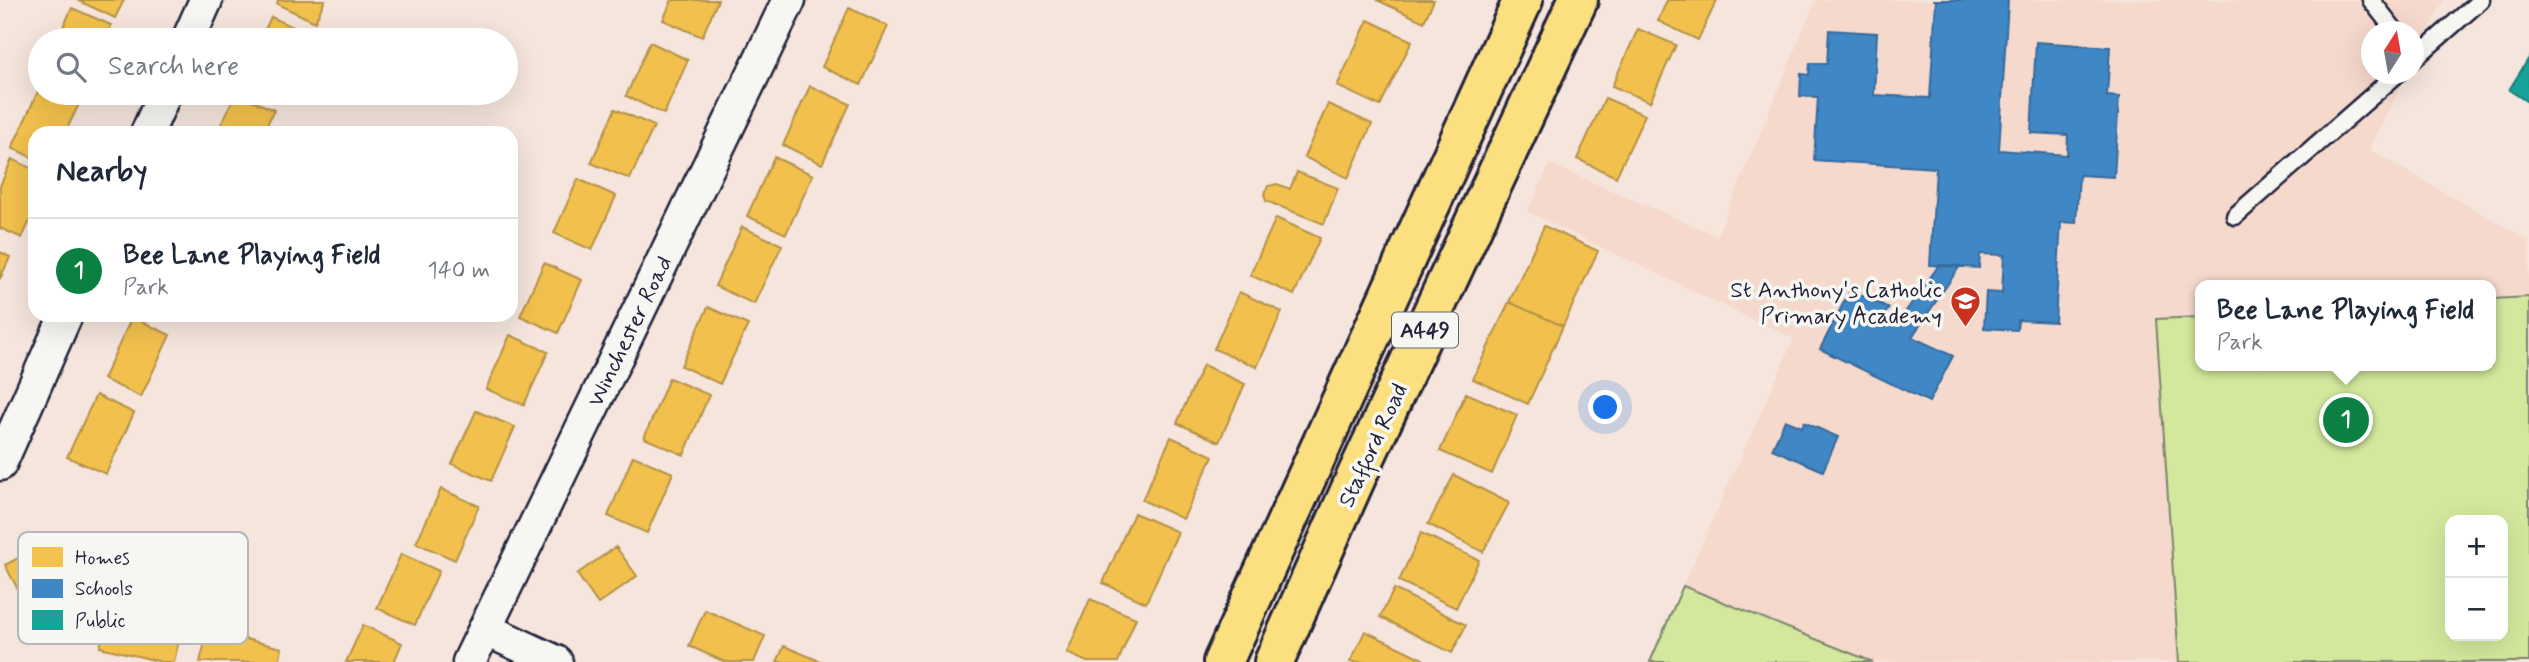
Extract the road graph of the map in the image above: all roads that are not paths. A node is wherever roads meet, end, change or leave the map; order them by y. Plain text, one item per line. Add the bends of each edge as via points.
1 (206, 0) edge
2 (789, 0) edge
3 (1523, 0) edge
4 (1578, 0) edge
5 (2371, 0) edge
6 (2481, 0) edge
7 (2387, 21) edge
8 (193, 28) edge
9 (2424, 48) edge
10 (2386, 84) edge
11 (160, 105) edge
12 (150, 126) edge
13 (2235, 216) dead end
14 (63, 322) edge
15 (0, 464) edge
16 (485, 629) junction
17 (469, 662) edge
18 (556, 662) edge
19 (1223, 662) edge
20 (1274, 662) edge

1 - 8 street
2 - 16 street, Winchester Road
3 - 19 highway, Stafford Road / A449
4 - 20 highway, Stafford Road / A449
5 - 7 lane
6 - 9 lane
10 - 13 lane
11 - 12 street
14 - 15 street
16 - 17 street, Winchester Road
16 - 18 street

